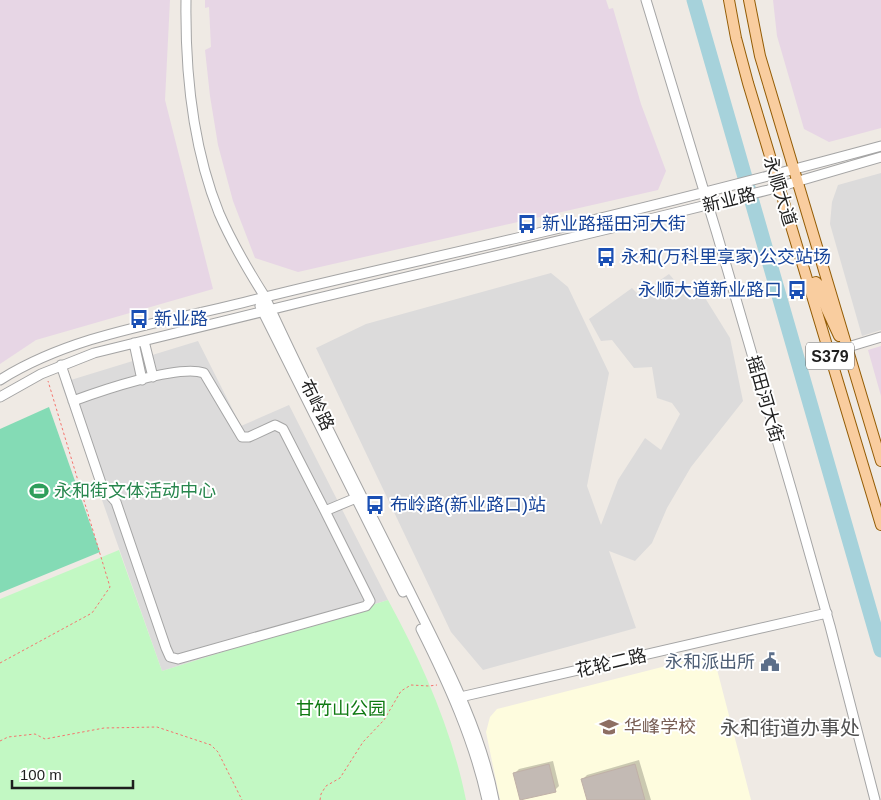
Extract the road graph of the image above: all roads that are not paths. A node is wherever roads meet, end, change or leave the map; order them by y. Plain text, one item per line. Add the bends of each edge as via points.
1 (186, 0) edge
2 (646, 0) edge
3 (729, 0) edge
4 (749, 0) edge
5 (881, 146) edge
6 (881, 157) edge
7 (794, 170) junction
8 (775, 175) junction
9 (798, 181) junction
10 (778, 186) junction
11 (707, 192) junction
12 (712, 204) junction
13 (811, 293) junction
14 (261, 298) junction
15 (266, 310) junction
16 (881, 337) edge
17 (144, 341) junction
18 (134, 344) junction
19 (849, 352) junction
20 (61, 365) junction
21 (153, 377) junction
22 (0, 380) edge
23 (142, 380) junction
24 (0, 397) edge
25 (73, 401) junction
26 (881, 461) edge
27 (356, 498) junction
28 (325, 511) junction
29 (881, 525) edge
30 (826, 614) junction
31 (456, 698) junction
32 (487, 800) edge
33 (494, 800) edge
34 (875, 800) edge

1 - 14 street, 布岭路 via 191,103 206,174 219,213
2 - 11 street, 摇田河大街
3 - 8 main road, 永顺大道 / S379 via 736,38
4 - 7 main road, 永顺大道 / S379 via 760,56
5 - 7 street, 新业路
6 - 9 street, 新业路
7 - 8 street, 新业路
7 - 9 main road, 永顺大道 / S379
8 - 10 main road, 永顺大道 / S379
8 - 11 street, 新业路
9 - 10 street, 新业路
9 - 19 main road, 永顺大道 / S379
10 - 12 street, 新业路
10 - 13 main road, 永顺大道 / S379
11 - 12 street, 摇田河大街
11 - 14 street, 新业路
12 - 15 street, 新业路
12 - 30 street, 摇田河大街
13 - 19 main road via 811,284 816,282 832,322
13 - 29 main road, 永顺大道 / S379
14 - 15 street, 布岭路
14 - 22 street, 新业路 via 87,341 45,357
15 - 17 street, 新业路
15 - 27 street, 布岭路
15 - 31 street, 布岭路
16 - 19 street
17 - 18 street, 新业路
17 - 21 street
18 - 20 street, 新业路
18 - 23 street
19 - 26 main road, 永顺大道 / S379
20 - 24 street, 新业路
20 - 25 street
21 - 23 street
21 - 28 street via 195,369 204,372 242,437 275,425 282,429
23 - 25 street via 113,386
25 - 28 street via 102,486 116,502 170,656 178,659 366,606 370,601
27 - 28 street
27 - 31 street, 布岭路
30 - 31 street, 花轮二路
30 - 34 street, 摇田河大街
31 - 32 street, 布岭路
31 - 33 street, 布岭路 via 484,760

